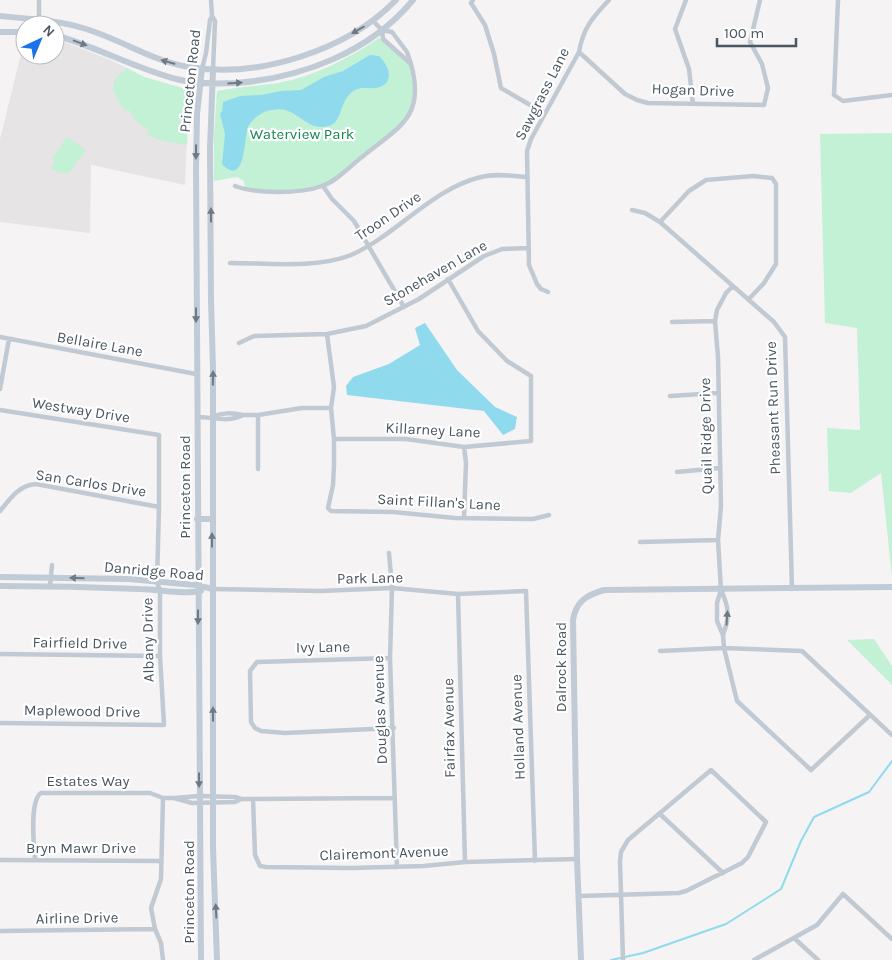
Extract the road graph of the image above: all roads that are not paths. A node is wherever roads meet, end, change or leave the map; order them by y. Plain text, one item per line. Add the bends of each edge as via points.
1 (39, 0) edge
2 (211, 0) edge
3 (396, 0) edge
4 (413, 0) edge
5 (610, 0) edge
6 (686, 0) edge
7 (760, 0) edge
8 (838, 0) edge
9 (472, 1) edge
10 (39, 15) edge
11 (0, 16) edge
12 (212, 16) junction
13 (15, 18) edge
14 (373, 21) junction
15 (65, 23) edge
16 (382, 30) junction
17 (0, 32) edge
18 (15, 32) edge
19 (65, 38) edge
20 (579, 52) junction
21 (411, 64) junction
22 (202, 69) junction
23 (213, 70) junction
24 (200, 83) junction
25 (212, 84) junction
26 (892, 95) edge
27 (693, 104) junction
28 (544, 113) junction
29 (527, 177) junction
30 (235, 186) dead end
31 (323, 186) junction
32 (632, 210) dead end
33 (660, 222) junction
34 (369, 247) junction
35 (528, 248) junction
36 (211, 263) junction
37 (230, 263) dead end
38 (198, 266) junction
39 (448, 279) junction
40 (733, 286) junction
41 (548, 292) dead end
42 (749, 299) junction
43 (404, 307) junction
44 (715, 321) junction
45 (672, 322) dead end
46 (326, 334) junction
47 (0, 337) edge
48 (10, 339) junction
49 (238, 343) dead end
50 (196, 374) junction
51 (0, 389) edge
52 (717, 393) junction
53 (670, 396) dead end
54 (331, 408) junction
55 (0, 410) edge
56 (258, 415) junction
57 (197, 417) junction
58 (212, 417) junction
59 (158, 435) joint
60 (334, 439) junction
61 (464, 447) junction
62 (719, 468) junction
63 (258, 469) dead end
64 (677, 472) dead end
65 (159, 507) junction
66 (0, 511) edge
67 (549, 515) dead end
68 (464, 517) junction
69 (197, 519) junction
70 (212, 520) junction
71 (718, 540) junction
72 (640, 542) dead end
73 (389, 553) dead end
74 (52, 565) dead end
75 (0, 577) edge
76 (51, 577) junction
77 (158, 582) junction
78 (0, 586) edge
79 (50, 586) junction
80 (892, 587) edge
81 (198, 588) junction
82 (392, 588) junction
83 (213, 589) junction
84 (792, 589) junction
85 (721, 590) junction
86 (160, 591) junction
87 (526, 591) joint
88 (458, 594) junction
89 (723, 635) junction
90 (724, 648) junction
91 (660, 651) dead end
92 (0, 654) edge
93 (160, 656) junction
94 (390, 658) junction
95 (870, 715) junction
96 (0, 723) edge
97 (164, 725) joint
98 (394, 728) junction
99 (892, 735) edge
100 (163, 798) junction
101 (394, 798) junction
102 (199, 799) junction
103 (214, 799) junction
104 (253, 799) junction
105 (660, 814) junction
106 (577, 859) junction
107 (0, 860) edge
108 (35, 860) junction
109 (161, 861) junction
110 (535, 861) junction
111 (465, 862) junction
112 (397, 867) junction
113 (723, 873) junction
114 (621, 894) junction
115 (579, 896) junction
116 (155, 929) junction
117 (0, 931) edge
118 (794, 938) junction
119 (892, 939) edge
120 (163, 960) edge
121 (201, 960) edge
122 (217, 960) edge
123 (581, 960) edge
124 (623, 960) edge
125 (754, 960) edge
126 (818, 960) edge

1 - 10 street
2 - 12 street, Princeton Road
3 - 14 main road
4 - 16 main road
5 - 20 street, Sawgrass Lane via 592,18 582,37
6 - 27 street via 675,29 689,69
7 - 27 street, Hogan Drive via 750,42 762,64 768,88 764,104
8 - 26 street via 834,96 843,101
9 - 28 street via 485,26 501,88
11 - 13 main road
12 - 22 street, Princeton Road
12 - 23 street, Princeton Road via 215,21
14 - 16 street
14 -> 23 main road via 322,48 284,62
22 -> 15 main road via 144,54 87,29
16 - 21 street via 383,38
16 - 21 street via 392,32 407,52
25 -> 16 main road via 251,82 315,67 351,51
17 - 18 main road
19 -> 24 main road via 130,65 178,80
20 - 27 street, Hogan Drive via 625,94 637,100
20 - 28 street, Sawgrass Lane
21 - 31 street via 416,95 408,118 391,135
22 - 23 main road
22 - 24 main road, Princeton Road
23 - 25 main road, Princeton Road
24 - 25 main road
24 -> 38 main road, Princeton Road via 196,168
36 -> 25 main road, Princeton Road
28 - 29 street, Sawgrass Lane via 527,151
29 - 34 street, Troon Drive via 481,177 452,189
29 - 35 street, Sawgrass Lane
30 - 31 street via 256,191 304,191
31 - 34 street via 354,221
32 - 33 street, Pheasant Run Drive
33 - 40 street, Pheasant Run Drive
33 - 42 street via 689,191 706,180 753,176 772,178 776,184 776,264
34 - 37 street, Troon Drive via 348,256 309,264
34 - 43 street
35 - 39 street, Stonehaven Lane via 494,252
35 - 41 street, Sawgrass Lane via 533,277 541,289
36 - 38 main road
58 -> 36 main road, Princeton Road
38 -> 50 main road, Princeton Road
39 - 43 street, Stonehaven Lane
39 - 61 street, Killarney Lane via 478,331 507,360 531,376 531,441
40 - 42 street, Pheasant Run Drive
40 - 44 street, Quail Ridge Drive via 717,310
42 - 84 street, Pheasant Run Drive via 785,337
43 - 46 street, Stonehaven Lane via 366,326
44 - 45 street
44 - 52 street, Quail Ridge Drive
46 - 49 street, Stonehaven Lane via 254,336
46 - 54 street via 334,387
47 - 48 street, Bellaire Lane
48 - 50 street, Bellaire Lane
48 - 51 street
50 - 57 main road, Princeton Road
52 - 53 street
52 - 62 street, Quail Ridge Drive
54 - 56 street via 302,408
54 - 60 street
55 - 59 street, Westway Drive
56 - 58 street via 222,420
56 - 63 street
57 - 58 street
57 - 69 main road, Princeton Road
58 - 70 main road, Princeton Road
59 - 65 street, Albany Drive
60 - 61 street, Killarney Lane via 406,439
60 - 68 street, Saint Fillan's Lane via 333,484 328,508 335,512
61 - 68 street
62 - 64 street
62 - 71 street, Quail Ridge Drive
65 - 66 street, San Carlos Drive via 29,484 14,494
65 - 77 street, Albany Drive
67 - 68 street, Saint Fillan's Lane via 533,519
69 - 70 main road
69 - 81 main road, Princeton Road
83 -> 70 main road, Princeton Road
71 - 72 street
71 - 85 street, Quail Ridge Drive
73 - 82 street, Douglas Avenue
74 - 76 street
75 - 76 main road, Danridge Road
77 -> 76 main road, Danridge Road
76 - 79 street
77 - 81 main road, Danridge Road
77 - 86 street, Albany Drive
78 - 79 main road, Danridge Road
79 - 86 main road, Danridge Road
80 - 84 main road, Dalrock Road
81 - 83 main road, Danridge Road
81 - 86 main road, Danridge Road
81 -> 102 main road, Princeton Road
82 - 83 street, Park Lane via 320,591
82 - 88 street, Park Lane
82 - 94 street, Douglas Avenue
103 -> 83 main road, Princeton Road
84 - 85 main road, Dalrock Road
85 - 89 street via 717,621
89 -> 85 street via 728,622 727,603
85 - 106 main road, Dalrock Road via 604,590 586,596 574,611
86 - 93 street, Albany Drive
87 - 88 street, Park Lane
87 - 110 street, Holland Avenue
88 - 111 street, Fairfax Avenue
89 - 90 street
90 - 91 street
90 - 95 street via 802,651
90 - 95 street via 737,702 810,770
92 - 93 street, Fairfield Drive
93 - 97 street, Albany Drive
94 - 98 street, Douglas Avenue
94 - 98 street, Ivy Lane via 257,662 250,671 251,722 261,731 285,733
95 - 99 street
96 - 97 street, Maplewood Drive
98 - 101 street, Douglas Avenue
100 - 102 street, Estates Way
100 - 108 street, Estates Way via 150,793 41,792 34,804
100 - 109 street
101 - 104 street, Estates Way
101 - 112 street, Douglas Avenue
102 - 103 street, Estates Way
102 - 121 main road, Princeton Road
103 - 104 street, Estates Way via 235,802
122 -> 103 main road, Princeton Road
104 - 112 street, Clairemont Avenue via 254,856 260,866
105 - 113 street
105 - 113 street via 711,770 766,822 748,856
105 - 114 street via 624,845 620,861
106 - 110 street, Clairemont Avenue
106 - 115 main road, Dalrock Road
107 - 108 street, Bryn Mawr Drive
108 - 109 street, Bryn Mawr Drive
109 - 116 street via 161,879 151,908
110 - 111 street, Clairemont Avenue
111 - 112 street, Clairemont Avenue
113 - 114 street via 679,893
114 - 115 street
114 - 124 street
115 - 123 main road, Dalrock Road
116 - 117 street, Airline Drive
116 - 120 street
118 - 119 street via 817,924 844,894
118 - 125 street
118 - 126 street

